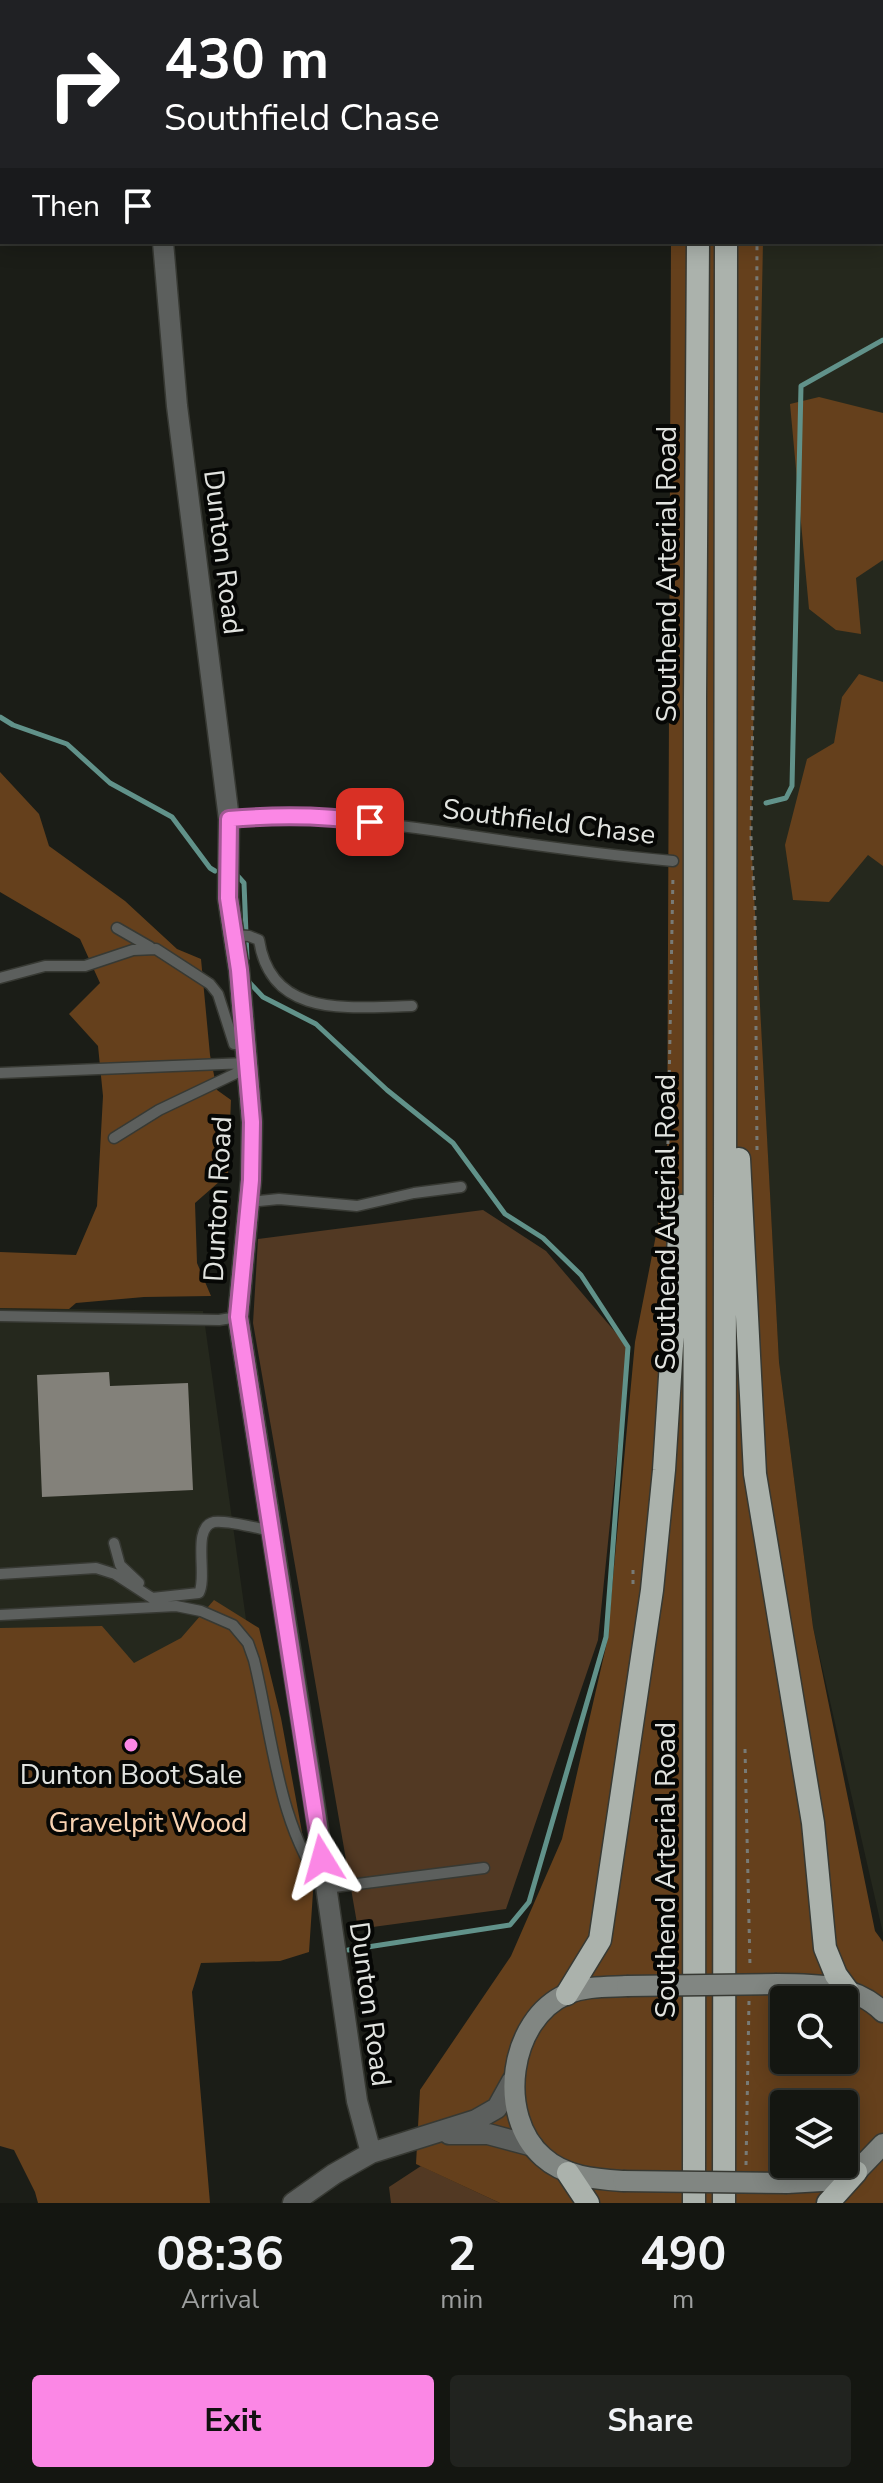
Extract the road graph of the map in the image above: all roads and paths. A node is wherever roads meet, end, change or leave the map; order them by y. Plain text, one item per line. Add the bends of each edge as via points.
1 (163, 244) edge
2 (698, 244) edge
3 (726, 244) edge
4 (757, 244) edge
5 (229, 819) junction
6 (684, 861) junction
7 (117, 928) dead end
8 (234, 935) junction
9 (152, 948) junction
10 (725, 959) junction
11 (0, 978) edge
12 (412, 1006) dead end
13 (246, 1059) junction
14 (0, 1073) edge
15 (114, 1138) dead end
16 (757, 1157) dead end
17 (461, 1187) dead end
18 (667, 1194) dead end
19 (249, 1202) junction
20 (0, 1316) edge
21 (238, 1317) junction
22 (271, 1531) junction
23 (114, 1543) dead end
24 (635, 1559) dead end
25 (3, 1575) edge
26 (634, 1586) dead end
27 (162, 1598) junction
28 (1, 1614) edge
29 (745, 1745) dead end
30 (484, 1868) dead end
31 (326, 1888) junction
32 (749, 1976) dead end
33 (826, 1986) edge
34 (844, 1986) edge
35 (749, 1991) dead end
36 (567, 1994) junction
37 (858, 1995) edge
38 (880, 2005) edge
39 (512, 2081) junction
40 (437, 2133) junction
41 (883, 2144) edge
42 (533, 2146) junction
43 (371, 2153) junction
44 (868, 2167) edge
45 (568, 2173) junction
46 (746, 2173) dead end
47 (293, 2203) edge
48 (588, 2203) edge
49 (694, 2203) edge
50 (724, 2203) edge
51 (828, 2203) edge

1 - 5 street, Dunton Road via 177,406
2 - 6 highway, Southend Arterial Road
3 - 10 highway
4 - 16 path via 751,837
5 - 6 lane, Southfield Chase via 340,818 592,854
5 - 8 street, Dunton Road via 228,898
6 - 18 path
6 - 36 highway via 680,1230 652,1590 600,1940
6 - 49 highway, Southend Arterial Road
7 - 9 lane
8 - 12 lane via 259,940 263,962 278,985 316,1004
8 - 13 street, Dunton Road
9 - 11 lane via 85,966 45,966
9 - 13 lane via 210,984 234,1044
10 - 34 highway via 755,1474 813,1823 825,1948
10 - 50 highway
13 - 14 lane
13 - 15 lane
13 - 19 street, Dunton Road via 252,1122
17 - 19 lane via 357,1206 279,1199
19 - 21 street, Dunton Road
20 - 21 lane
21 - 22 street, Dunton Road
22 - 27 lane via 209,1524 201,1536 200,1591
22 - 31 street, Dunton Road
23 - 27 lane via 120,1565
24 - 26 path
25 - 27 lane via 96,1568 115,1574 148,1597
28 - 31 lane via 169,1605 233,1625 254,1660 298,1840
29 - 32 path
30 - 31 lane
31 - 43 street, Dunton Road via 357,2101
33 - 36 main road, bridge via 627,1986
35 - 46 path
36 - 39 main road via 548,2006 530,2030
37 - 38 main road
39 - 40 street via 497,2108
39 - 42 main road
40 - 42 street via 488,2134
40 - 43 street
41 - 44 main road
42 - 45 main road
43 - 47 street
44 - 45 main road, bridge via 822,2181 787,2183 623,2181
44 - 51 highway
45 - 48 highway

